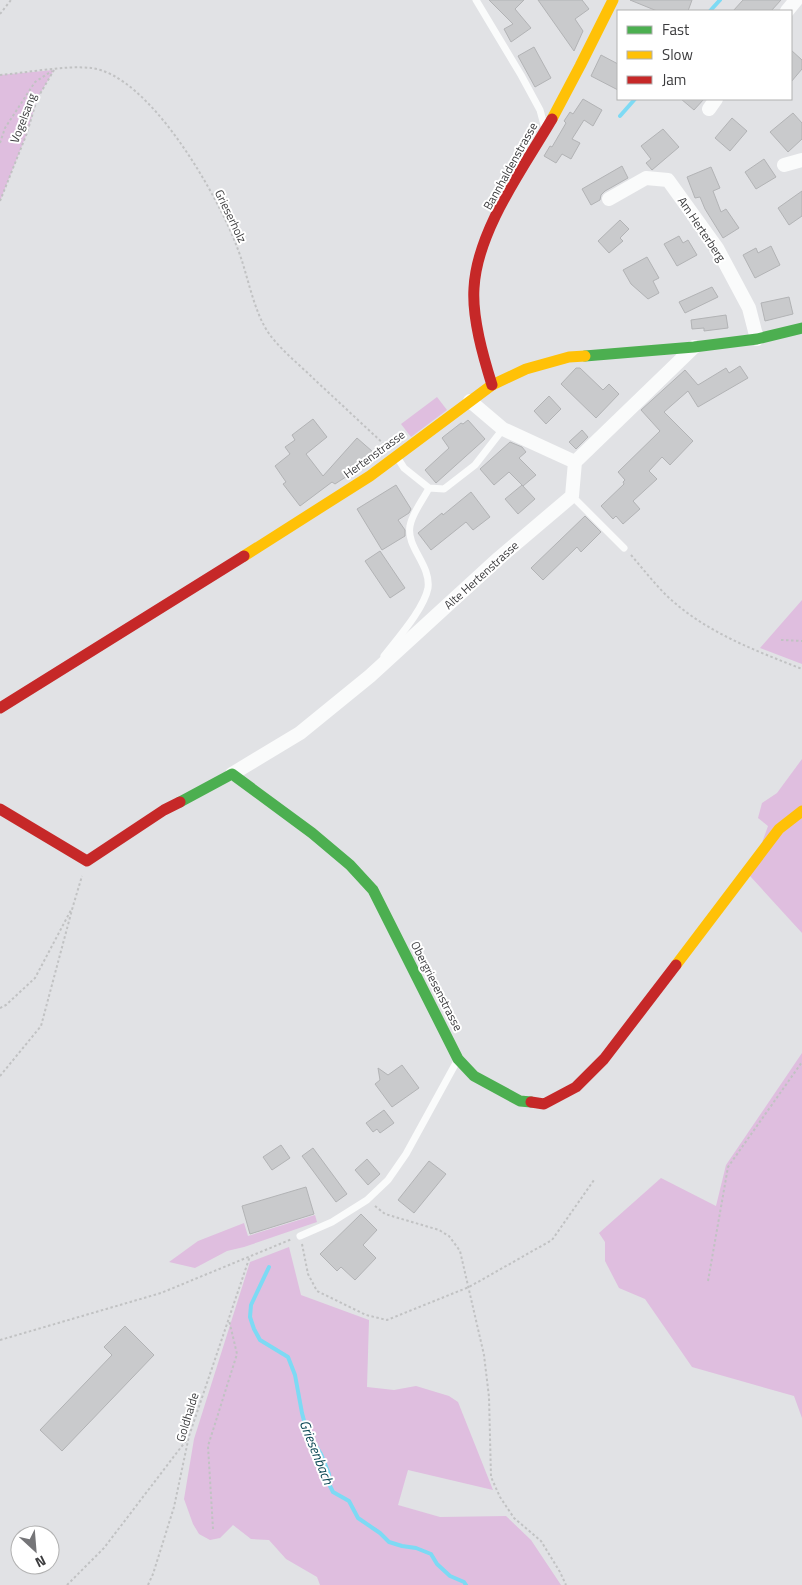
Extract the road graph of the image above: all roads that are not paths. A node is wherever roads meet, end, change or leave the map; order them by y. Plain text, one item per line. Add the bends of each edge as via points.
1 (476, 0) edge
2 (613, 0) edge
3 (796, 0) edge
4 (787, 10) edge
5 (545, 131) junction
6 (802, 160) edge
7 (784, 165) dead end
8 (609, 199) dead end
9 (802, 328) edge
10 (757, 339) junction
11 (694, 347) junction
12 (492, 385) junction
13 (470, 401) junction
14 (503, 429) junction
15 (396, 455) junction
16 (575, 462) junction
17 (429, 488) junction
18 (572, 496) junction
19 (624, 548) road end
20 (370, 676) junction
21 (0, 708) edge
22 (232, 774) junction
23 (0, 809) edge
24 (802, 811) edge
25 (458, 1059) junction
26 (300, 1236) road end

1 - 5 lane via 540,110
2 - 5 street, Bannhaldenstrasse
3 - 4 street
5 - 12 street, Bannhaldenstrasse via 506,194 480,253 474,286 476,324
6 - 7 street
8 - 10 street, Am Herterberg via 646,178 668,180 717,248 749,308
9 - 10 street, Hertenstrasse
10 - 11 street, Hertenstrasse
11 - 12 street, Hertenstrasse via 569,357 526,369
11 - 16 street
12 - 13 street, Hertenstrasse
13 - 14 street
13 - 15 street, Hertenstrasse
14 - 16 street
14 - 17 lane via 476,465 444,489
15 - 17 lane via 404,468
15 - 21 street, Hertenstrasse via 340,496
16 - 18 street
17 - 20 lane via 409,527 428,578 426,596
18 - 19 lane
18 - 20 street, Alte Hertenstrasse
20 - 22 street, Alte Hertenstrasse via 300,733
22 - 23 street via 164,810 87,861
22 - 25 street, Obergriesenstrasse via 312,833 350,865 373,890
24 - 25 street, Obergriesenstrasse via 779,829 604,1059 576,1087 544,1104 520,1101 474,1076
25 - 26 lane via 406,1154 388,1180 368,1200 332,1222

